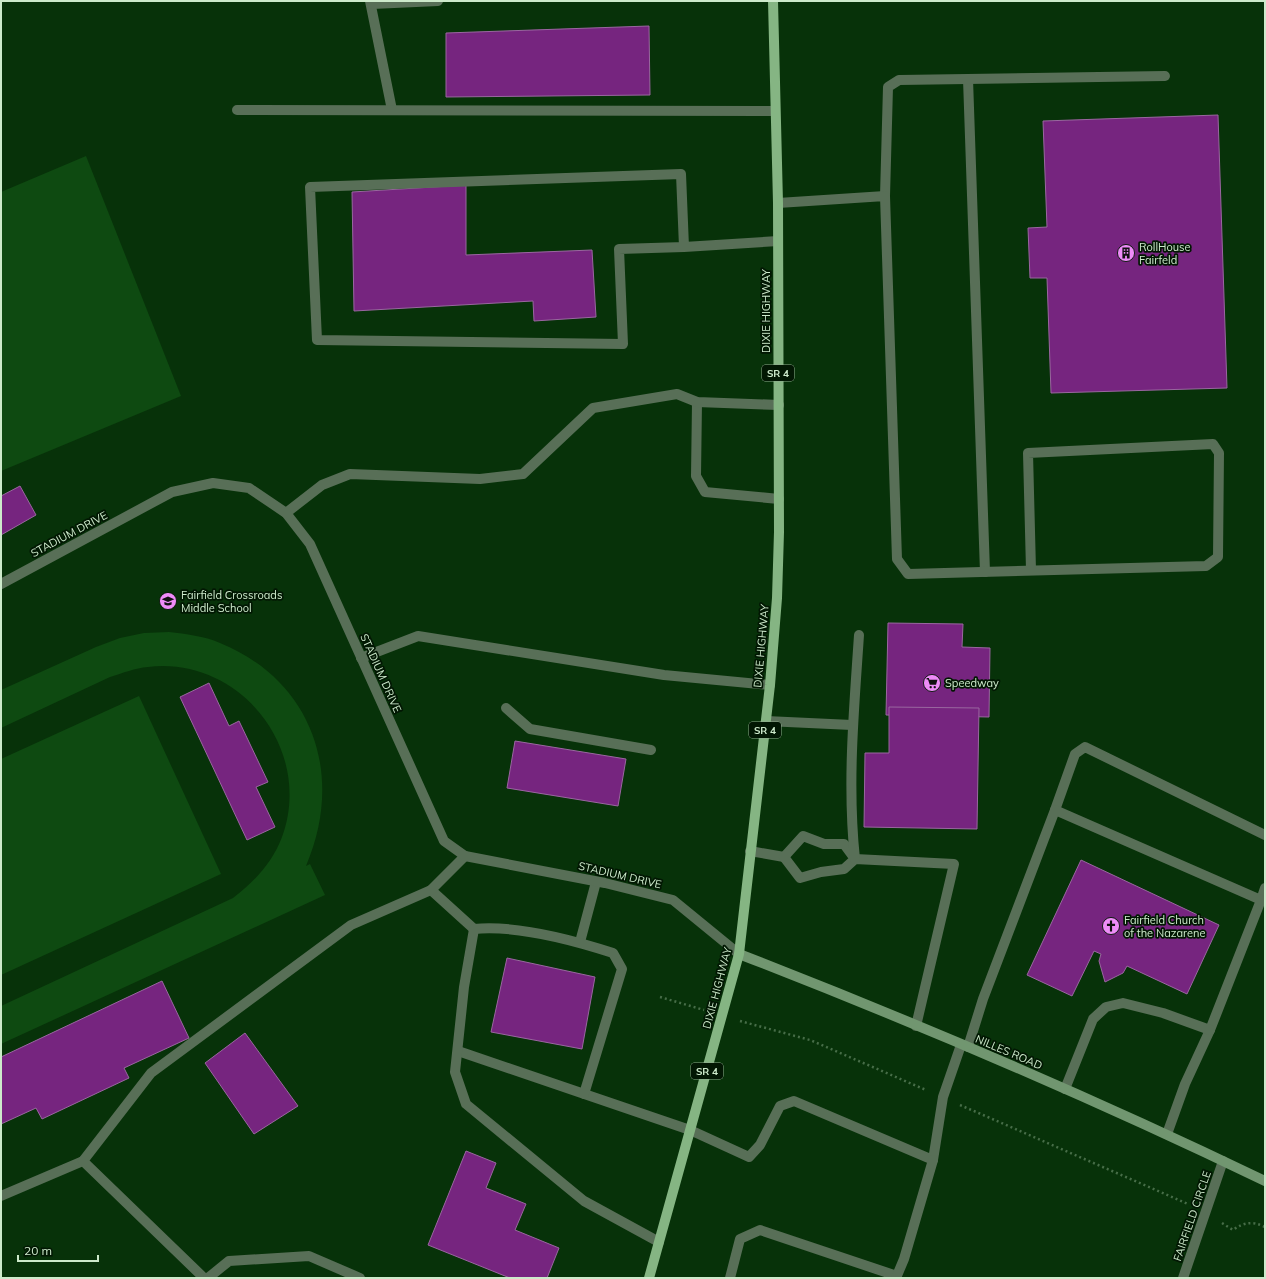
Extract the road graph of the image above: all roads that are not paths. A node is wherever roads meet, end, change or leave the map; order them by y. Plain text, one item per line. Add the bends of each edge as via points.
1 (438, 1) edge
2 (773, 1) edge
3 (371, 2) edge
4 (1165, 76) dead end
5 (968, 79) junction
6 (237, 110) dead end
7 (392, 110) junction
8 (775, 110) junction
9 (885, 196) junction
10 (778, 203) junction
11 (778, 241) junction
12 (684, 247) junction
13 (696, 402) junction
14 (778, 405) junction
15 (779, 499) junction
16 (286, 513) junction
17 (1031, 570) junction
18 (985, 572) junction
19 (1, 584) edge
20 (859, 635) dead end
21 (361, 658) junction
22 (770, 685) junction
23 (506, 708) dead end
24 (766, 721) junction
25 (852, 725) junction
26 (652, 750) dead end
27 (1056, 810) junction
28 (1265, 835) edge
29 (750, 851) junction
30 (465, 856) junction
31 (784, 857) junction
32 (855, 859) junction
33 (596, 882) junction
34 (1265, 888) edge
35 (430, 890) junction
36 (1261, 900) junction
37 (474, 929) junction
38 (580, 942) junction
39 (739, 954) junction
40 (916, 1026) junction
41 (1210, 1030) junction
42 (964, 1046) junction
43 (458, 1052) junction
44 (1065, 1089) junction
45 (584, 1094) junction
46 (690, 1130) junction
47 (1167, 1134) junction
48 (933, 1160) junction
49 (83, 1161) junction
50 (1223, 1161) junction
51 (1265, 1181) edge
52 (1, 1196) edge
53 (659, 1242) junction
54 (357, 1277) edge
55 (896, 1277) edge
56 (204, 1278) edge
57 (208, 1278) edge
58 (649, 1278) edge
59 (730, 1278) edge
60 (1183, 1278) edge

1 - 3 street
2 - 8 main road, DIXIE HIGHWAY / SR 4
3 - 7 street
4 - 5 street
5 - 9 street via 899,80 888,87
5 - 18 street
6 - 7 street
7 - 8 street
8 - 10 main road, DIXIE HIGHWAY / SR 4
9 - 10 street
9 - 18 street via 897,560 908,574
10 - 11 main road, DIXIE HIGHWAY / SR 4
11 - 12 street
11 - 14 main road, DIXIE HIGHWAY / SR 4
12 - 12 street via 681,174 310,187 317,340 623,344 619,249
13 - 14 street
13 - 15 street via 696,476 705,492
13 - 16 street via 677,394 594,408 523,474 480,479 350,474 322,485
14 - 15 main road, DIXIE HIGHWAY / SR 4
15 - 22 main road, DIXIE HIGHWAY / SR 4 via 777,598
16 - 19 street, STADIUM DRIVE via 249,488 213,483 172,492
16 - 21 street, STADIUM DRIVE via 310,544
17 - 17 street via 1206,566 1218,557 1219,453 1213,444 1028,453
17 - 18 street
20 - 25 street
21 - 22 street via 418,636 664,675
21 - 30 street, STADIUM DRIVE via 444,841
22 - 24 main road, DIXIE HIGHWAY / SR 4
23 - 26 street via 530,729
24 - 25 street
24 - 29 main road, DIXIE HIGHWAY / SR 4
25 - 32 street via 851,819
27 - 28 street via 1075,754 1085,746
27 - 36 street
27 - 42 street
29 - 31 street
29 - 39 main road, DIXIE HIGHWAY / SR 4
30 - 33 street, STADIUM DRIVE
30 - 35 street
31 - 32 street via 800,878 844,869
31 - 32 street via 803,836 824,844 844,844
32 - 40 street via 954,864
33 - 38 street
33 - 39 street, STADIUM DRIVE via 673,900
34 - 36 street
35 - 37 street
35 - 49 street via 350,925 151,1073
36 - 41 street
37 - 38 street via 514,930
37 - 43 street via 464,987
38 - 45 street via 613,953 622,969
39 - 40 street, NILLES ROAD
39 - 46 main road, DIXIE HIGHWAY / SR 4
40 - 42 street, NILLES ROAD
41 - 44 street via 1164,1013 1123,1003 1106,1007 1093,1019
41 - 47 street via 1185,1084
42 - 44 street, NILLES ROAD
42 - 48 street via 942,1097
43 - 45 street
43 - 53 street via 455,1072 466,1104 584,1201
44 - 47 street, NILLES ROAD
45 - 46 street
46 - 48 street via 749,1157 760,1145 780,1106 794,1101
46 - 53 main road, DIXIE HIGHWAY / SR 4
47 - 50 street, NILLES ROAD
48 - 55 street via 904,1259
49 - 52 street
49 - 56 street
50 - 51 street, NILLES ROAD
50 - 60 street, FAIRFIELD CIRCLE
53 - 58 main road, DIXIE HIGHWAY / SR 4
54 - 57 street via 308,1256 229,1261
55 - 59 street via 760,1230 740,1239

